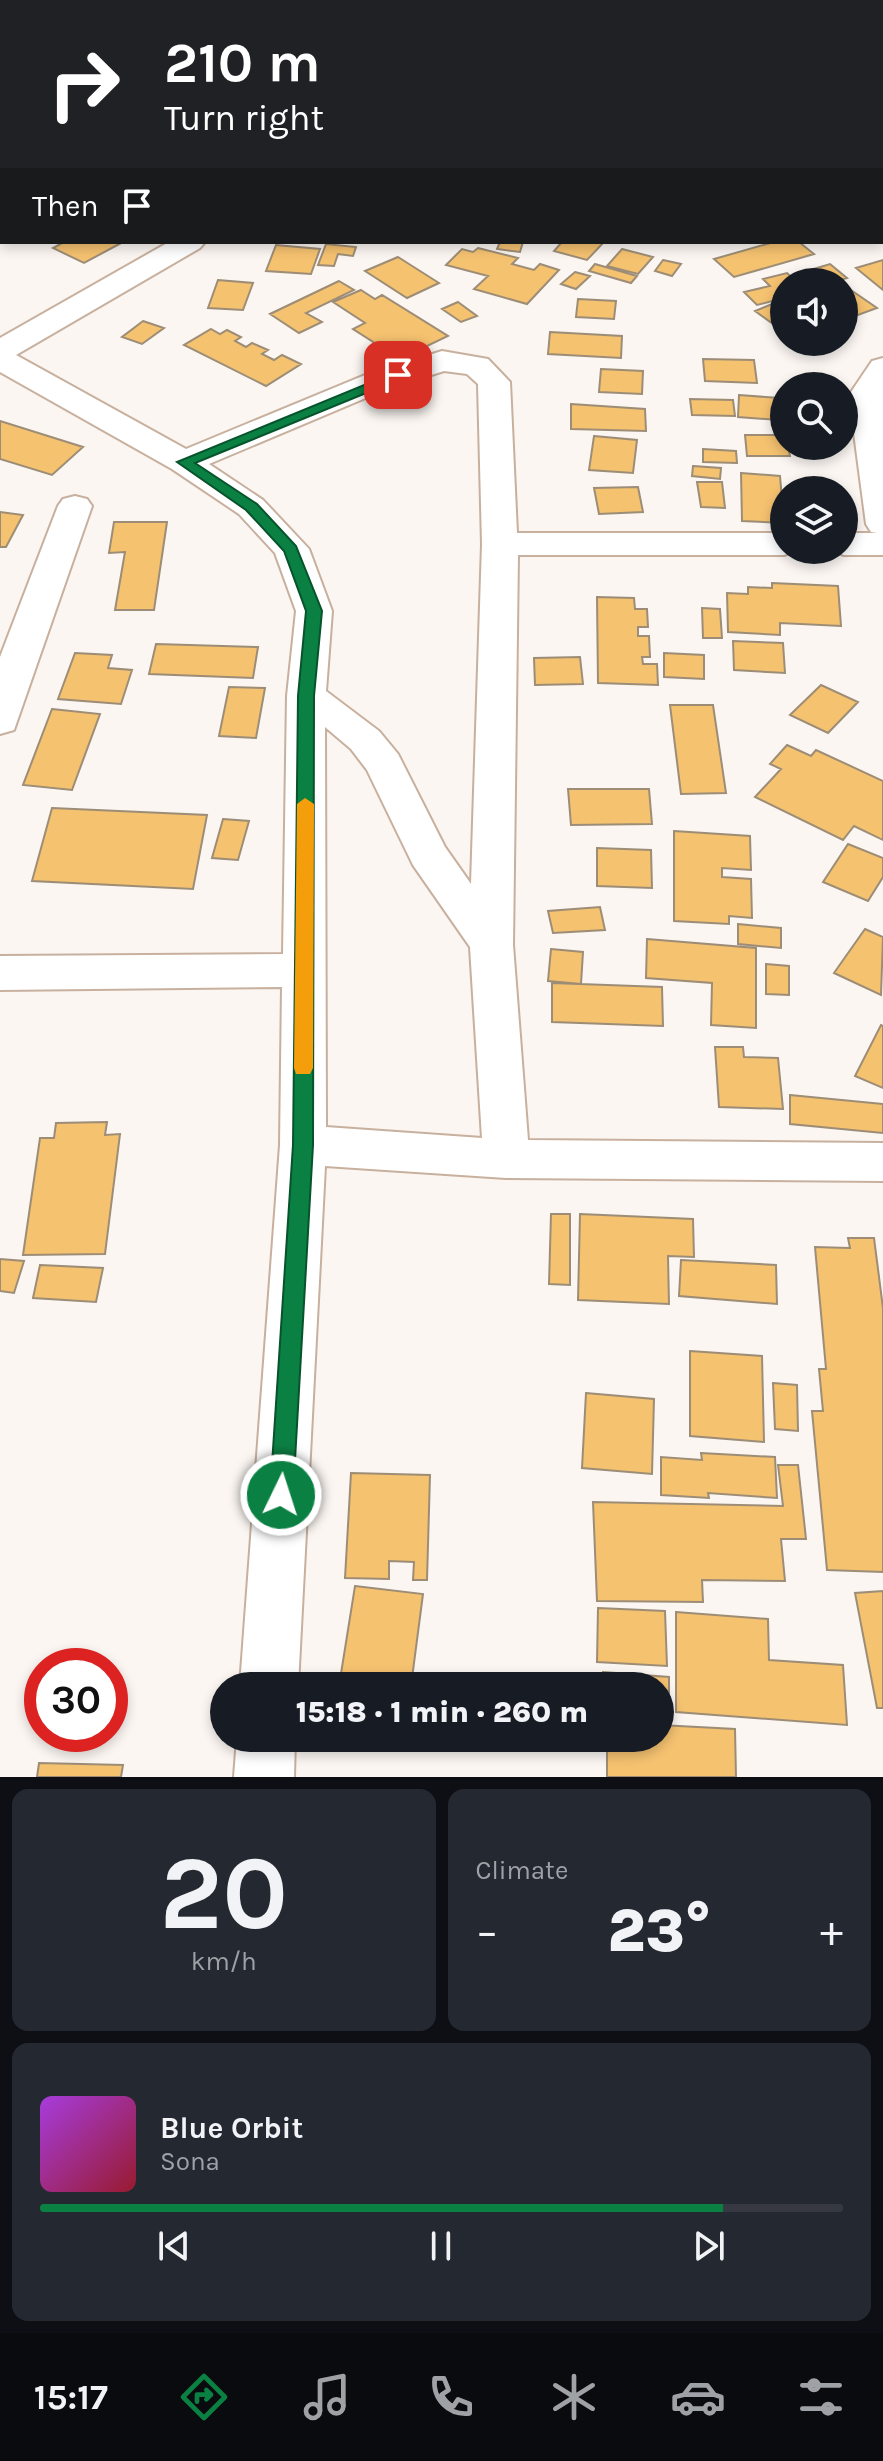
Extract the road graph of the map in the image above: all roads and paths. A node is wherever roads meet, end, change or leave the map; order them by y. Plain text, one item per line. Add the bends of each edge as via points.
1 (187, 244) edge
2 (0, 351) edge
3 (0, 359) edge
4 (883, 368) edge
5 (184, 462) junction
6 (75, 506) dead end
7 (883, 524) edge
8 (500, 544) junction
9 (770, 544) edge
10 (858, 544) edge
11 (883, 544) edge
12 (306, 696) junction
13 (0, 721) edge
14 (491, 945) junction
15 (304, 970) junction
16 (0, 973) edge
17 (303, 1145) junction
18 (506, 1159) junction
19 (883, 1162) edge
20 (270, 1672) edge
21 (265, 1752) edge
22 (264, 1777) edge

1 - 2 street
3 - 5 street
4 - 7 street via 865,395
5 - 8 street via 376,382 442,361 477,366 494,382
5 - 12 street via 251,507 291,549 314,611
6 - 13 street
8 - 9 street
8 - 14 street
10 - 11 street
12 - 14 street via 341,719 384,764 428,854
12 - 15 street
14 - 18 street
15 - 16 street
15 - 17 street
17 - 18 street
17 - 20 street
18 - 19 street
21 - 22 street

